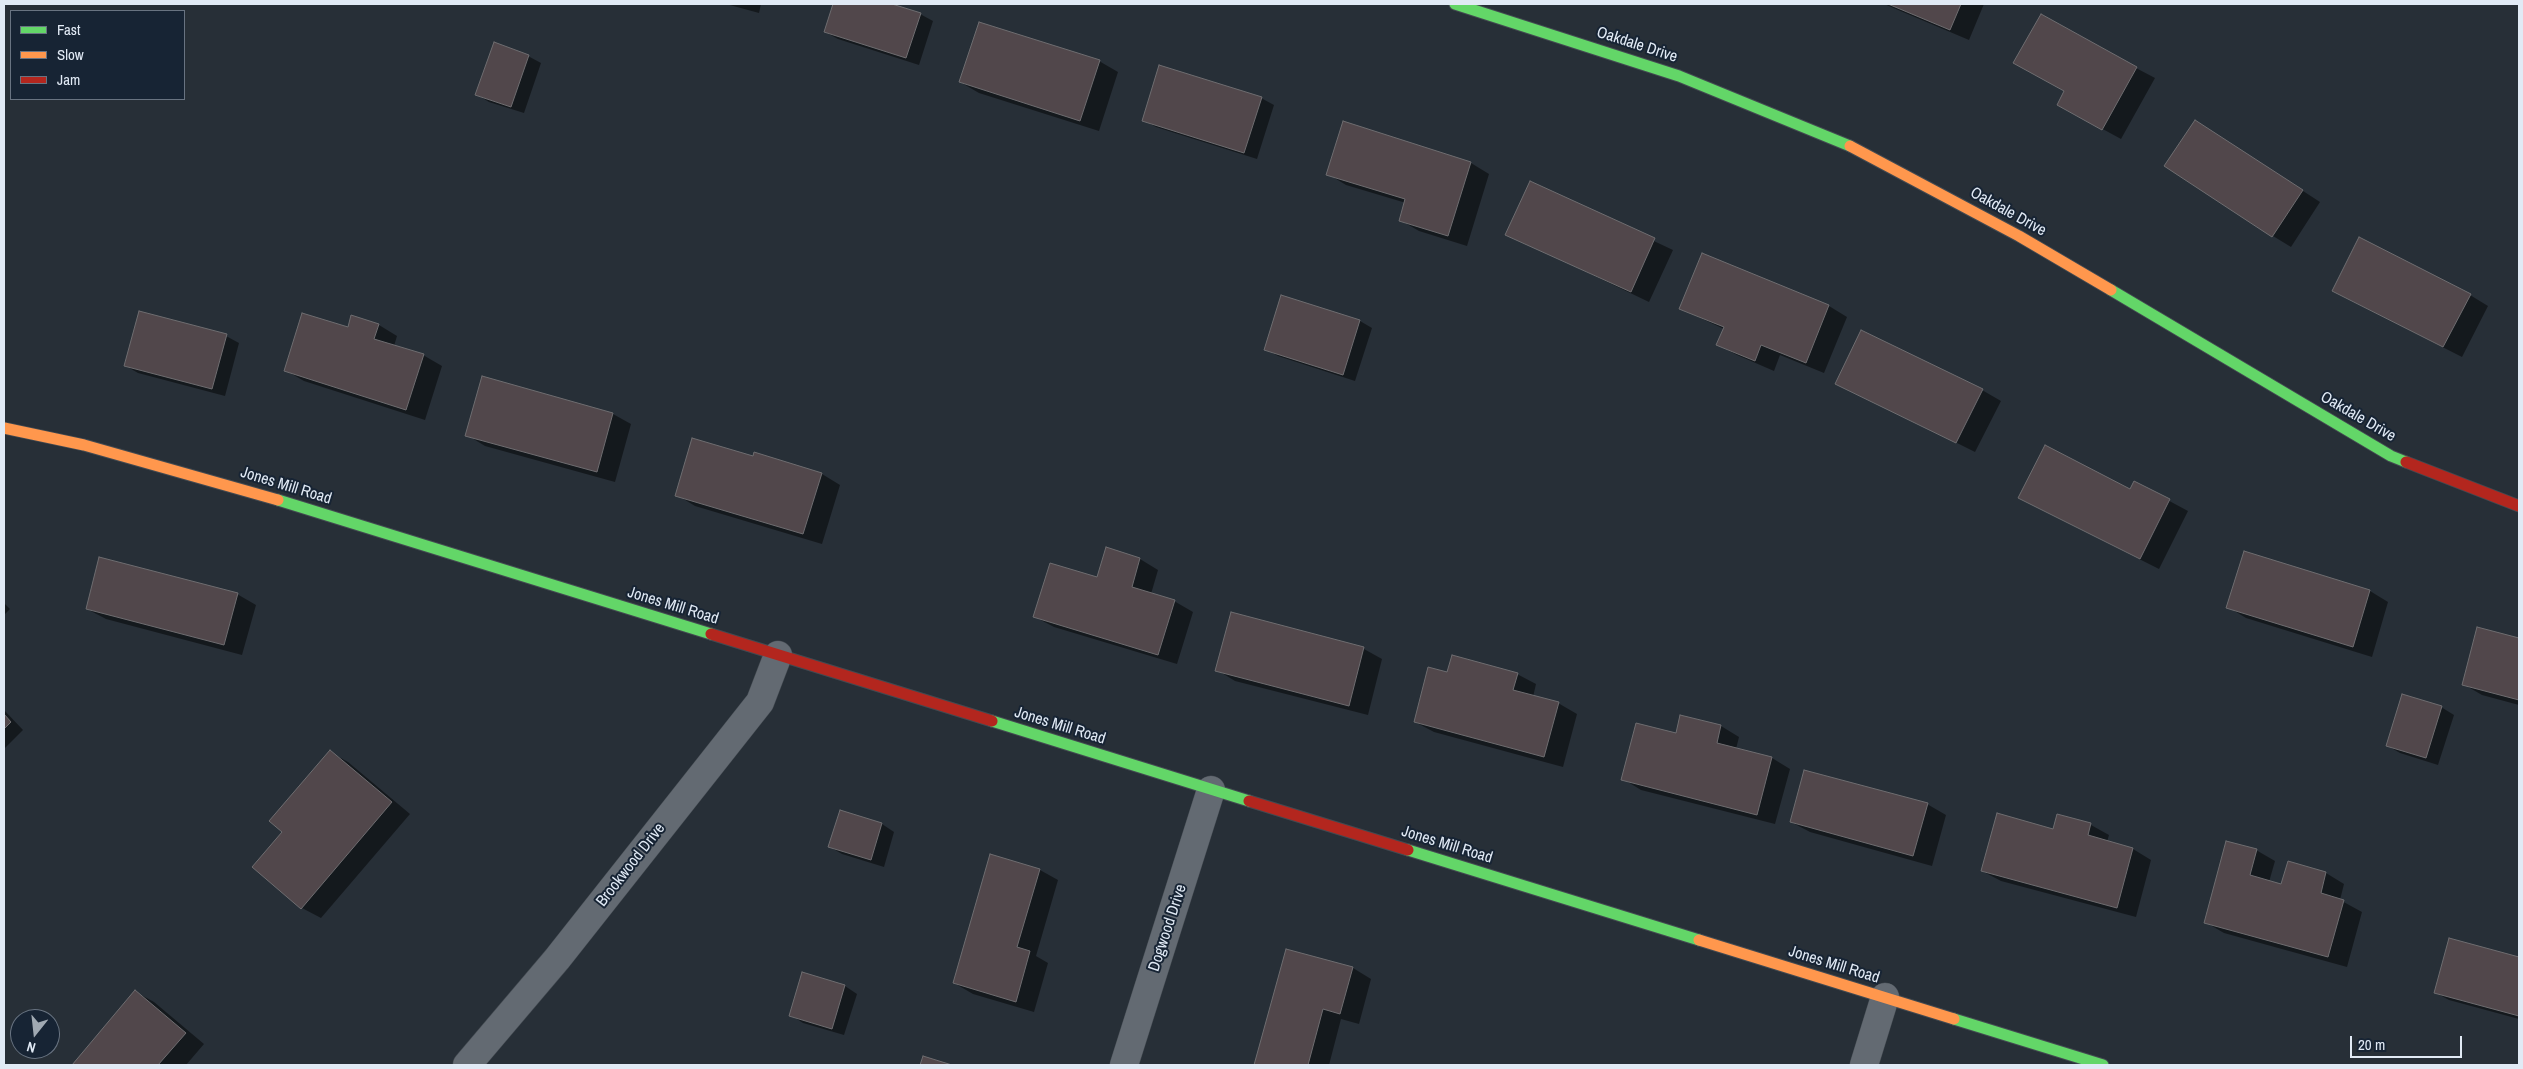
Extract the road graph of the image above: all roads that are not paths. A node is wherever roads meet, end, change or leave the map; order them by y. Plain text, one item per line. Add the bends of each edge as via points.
1 (1455, 4) edge
2 (4, 428) edge
3 (2519, 506) edge
4 (778, 655) junction
5 (1211, 790) junction
6 (1884, 997) junction
7 (467, 1065) edge
8 (1124, 1065) edge
9 (1864, 1065) edge
10 (2103, 1065) edge

1 - 3 street, Oakdale Drive via 1680,76 1847,144 2020,236 2392,456
2 - 4 street, Jones Mill Road via 76,443 212,480
4 - 5 street, Jones Mill Road
4 - 7 street, Brookwood Drive via 760,702 557,959
5 - 6 street, Jones Mill Road
5 - 8 street, Dogwood Drive
6 - 9 street
6 - 10 street, Jones Mill Road

